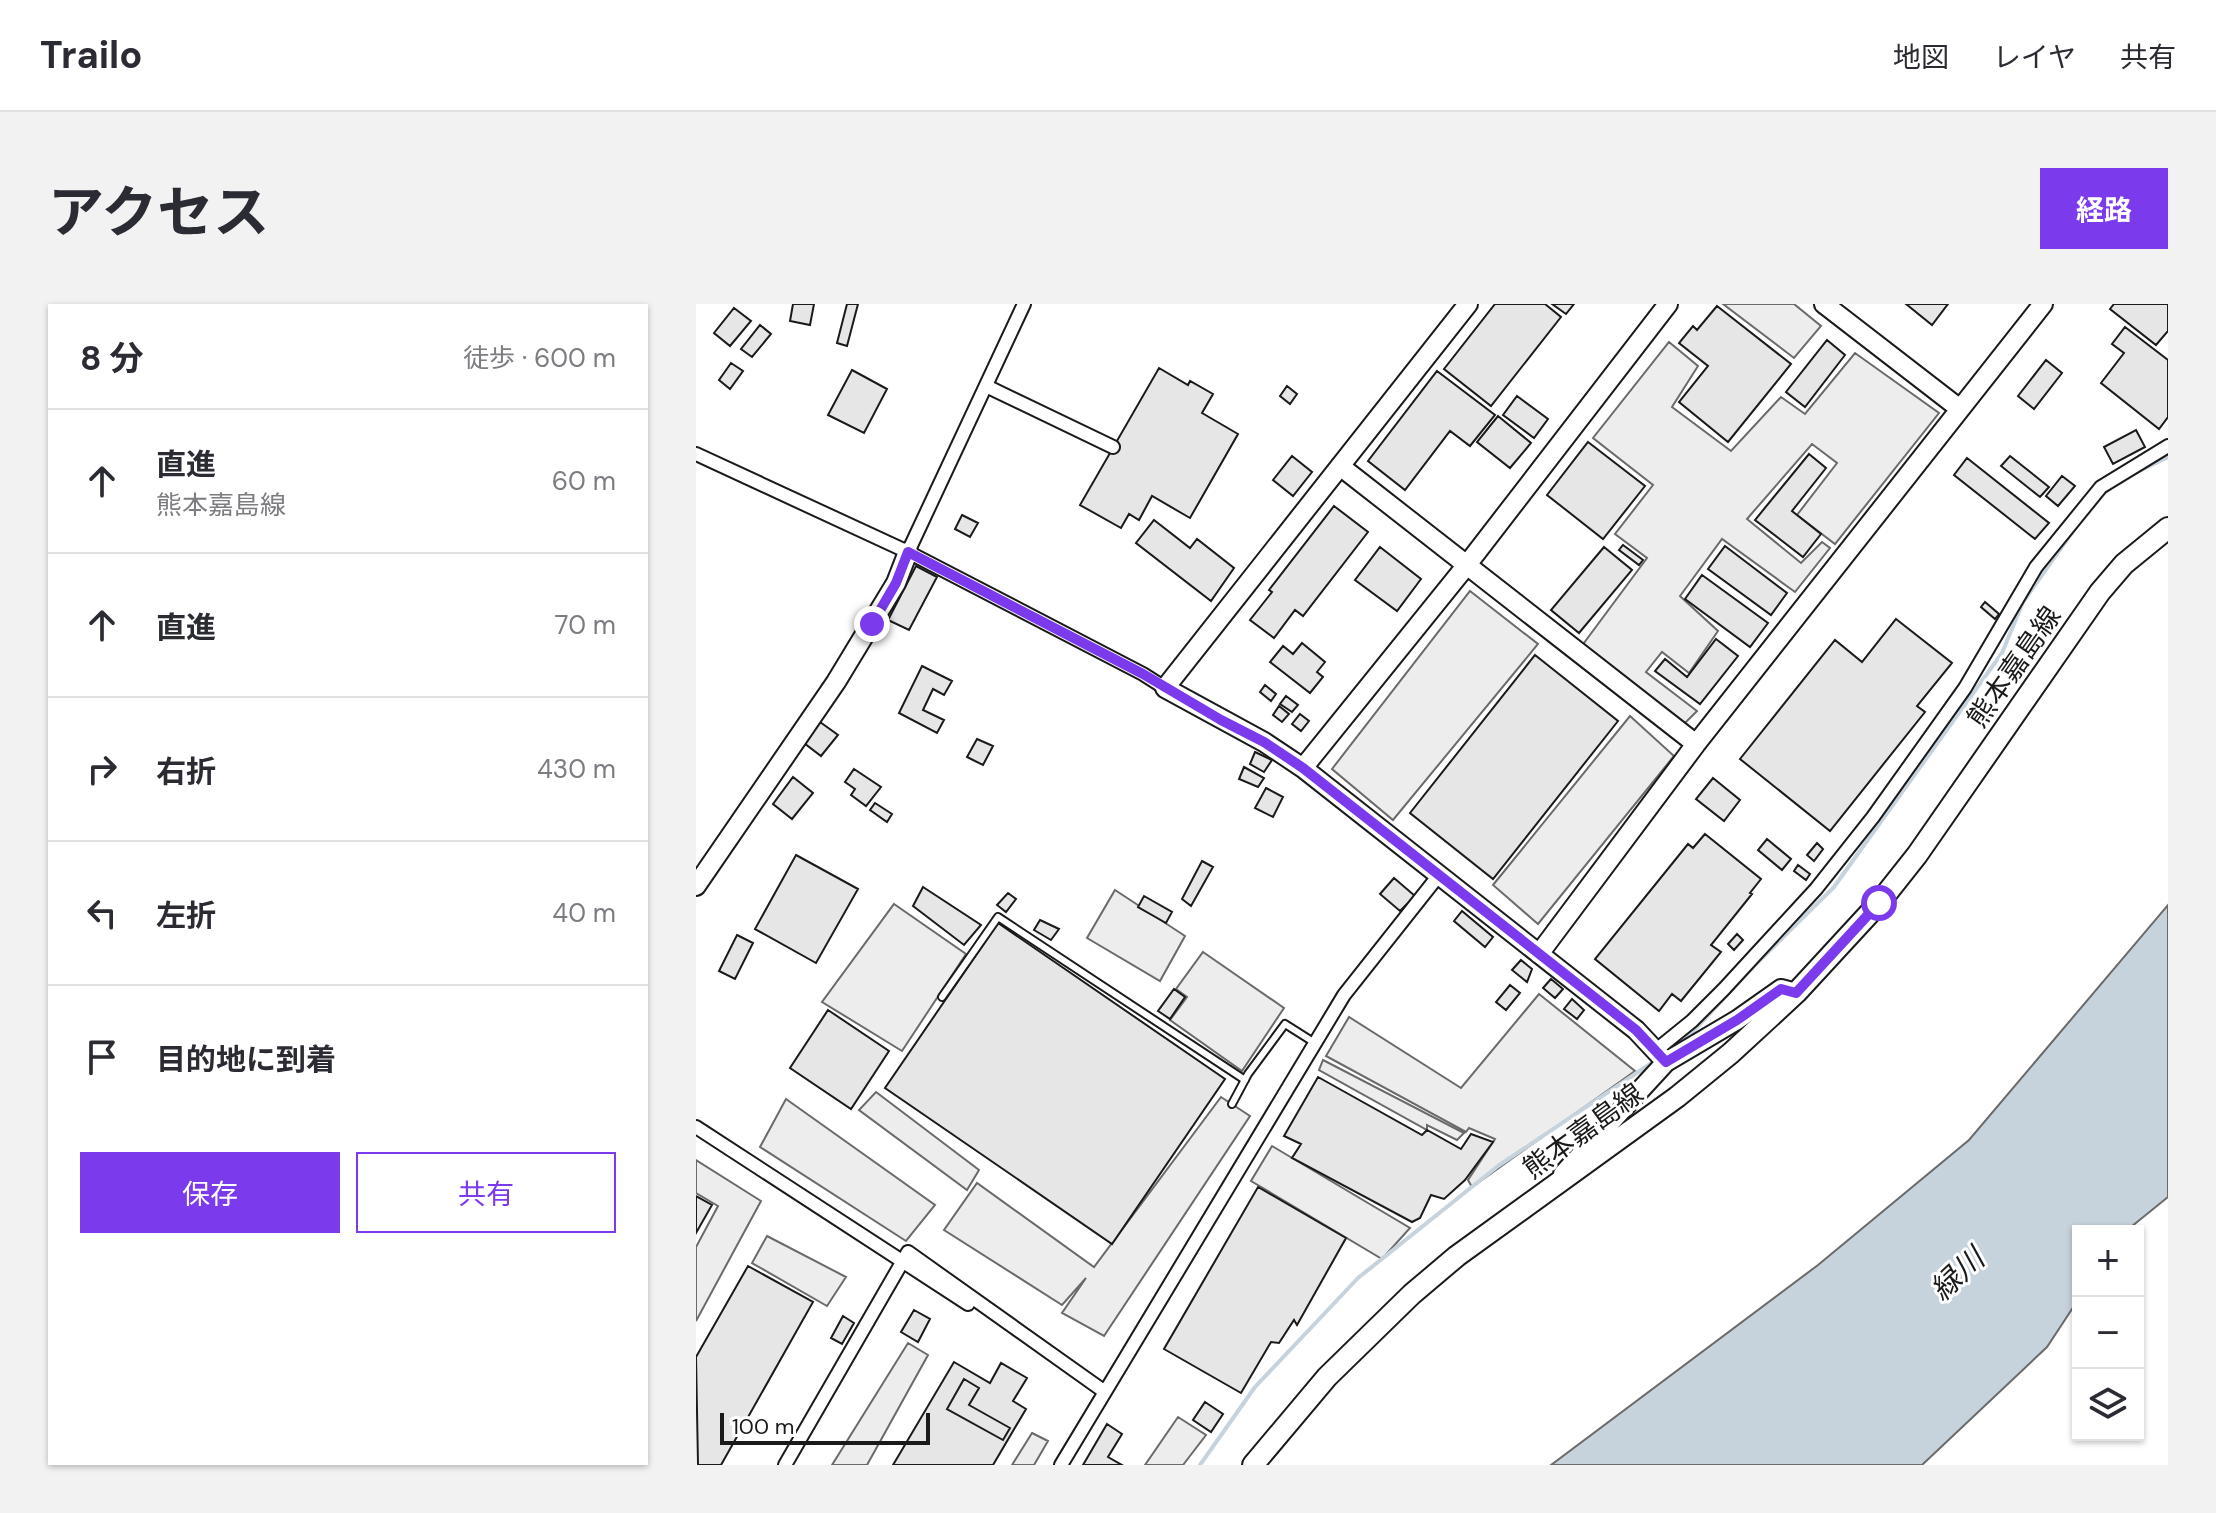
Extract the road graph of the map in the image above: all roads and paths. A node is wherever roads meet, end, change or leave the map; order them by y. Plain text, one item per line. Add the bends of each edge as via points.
1 (1024, 304) edge
2 (1468, 304) edge
3 (1668, 304) edge
4 (1824, 304) edge
5 (2043, 304) edge
6 (986, 386) junction
7 (1960, 409) junction
8 (2168, 446) edge
9 (1113, 447) dead end
10 (696, 454) edge
11 (1340, 466) junction
12 (2168, 528) edge
13 (908, 552) junction
14 (1466, 566) junction
15 (1165, 688) junction
16 (1696, 744) junction
17 (1303, 768) junction
18 (1439, 875) junction
19 (696, 886) edge
20 (1539, 954) junction
21 (1796, 993) junction
22 (942, 997) dead end
23 (1315, 1043) junction
24 (1660, 1056) junction
25 (1245, 1080) junction
26 (1232, 1104) dead end
27 (696, 1127) edge
28 (1551, 1189) junction
29 (903, 1262) junction
30 (1105, 1392) junction
31 (785, 1465) edge
32 (1061, 1465) edge
33 (1253, 1465) edge

1 - 6 street
2 - 11 street
3 - 14 street
4 - 7 street
5 - 7 street
6 - 9 street
6 - 13 street
7 - 16 street
8 - 24 street via 2101,487 2036,567 1965,688 1873,817 1816,889
10 - 13 street
11 - 14 street
11 - 15 street
12 - 21 main road, 熊本嘉島線 via 2100,592 1917,855
13 - 15 street
13 - 19 street via 896,583 836,682
14 - 16 street
14 - 17 street
15 - 17 street
16 - 20 street
17 - 18 street
18 - 20 street
18 - 23 street via 1344,995
20 - 24 street via 1636,1030
21 - 24 street via 1781,989 1737,1020
21 - 28 main road, 熊本嘉島線 via 1677,1097
22 - 25 lane via 998,917
23 - 25 lane via 1285,1024
23 - 30 street
24 - 28 street
25 - 26 lane
27 - 29 street
28 - 33 main road, 熊本嘉島線 via 1412,1294 1327,1377
29 - 30 street via 908,1252
29 - 31 street
30 - 32 street

